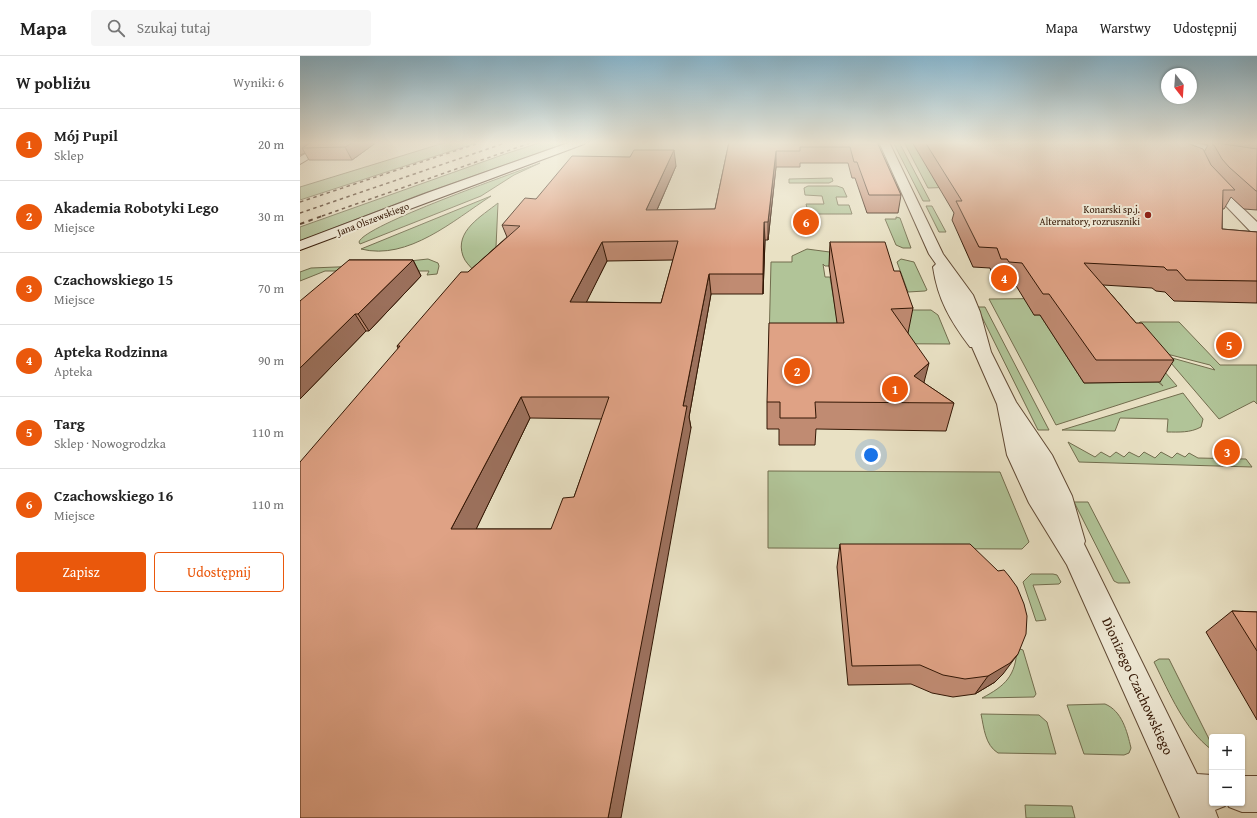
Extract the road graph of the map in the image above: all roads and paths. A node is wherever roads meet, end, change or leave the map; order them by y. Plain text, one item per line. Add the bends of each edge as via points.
1 (482, 178) edge
2 (901, 178) edge
3 (1206, 178) edge
4 (1257, 230) edge
5 (300, 246) edge
6 (1245, 794) edge
7 (1257, 794) edge
8 (1199, 801) edge

1 - 5 street, Jana Olszewskiego
2 - 8 street, Dionizego Czachowskiego via 940,260 946,295 959,321 982,352 1007,404 1021,461 1038,496 1076,553
3 - 4 street
6 - 7 street

